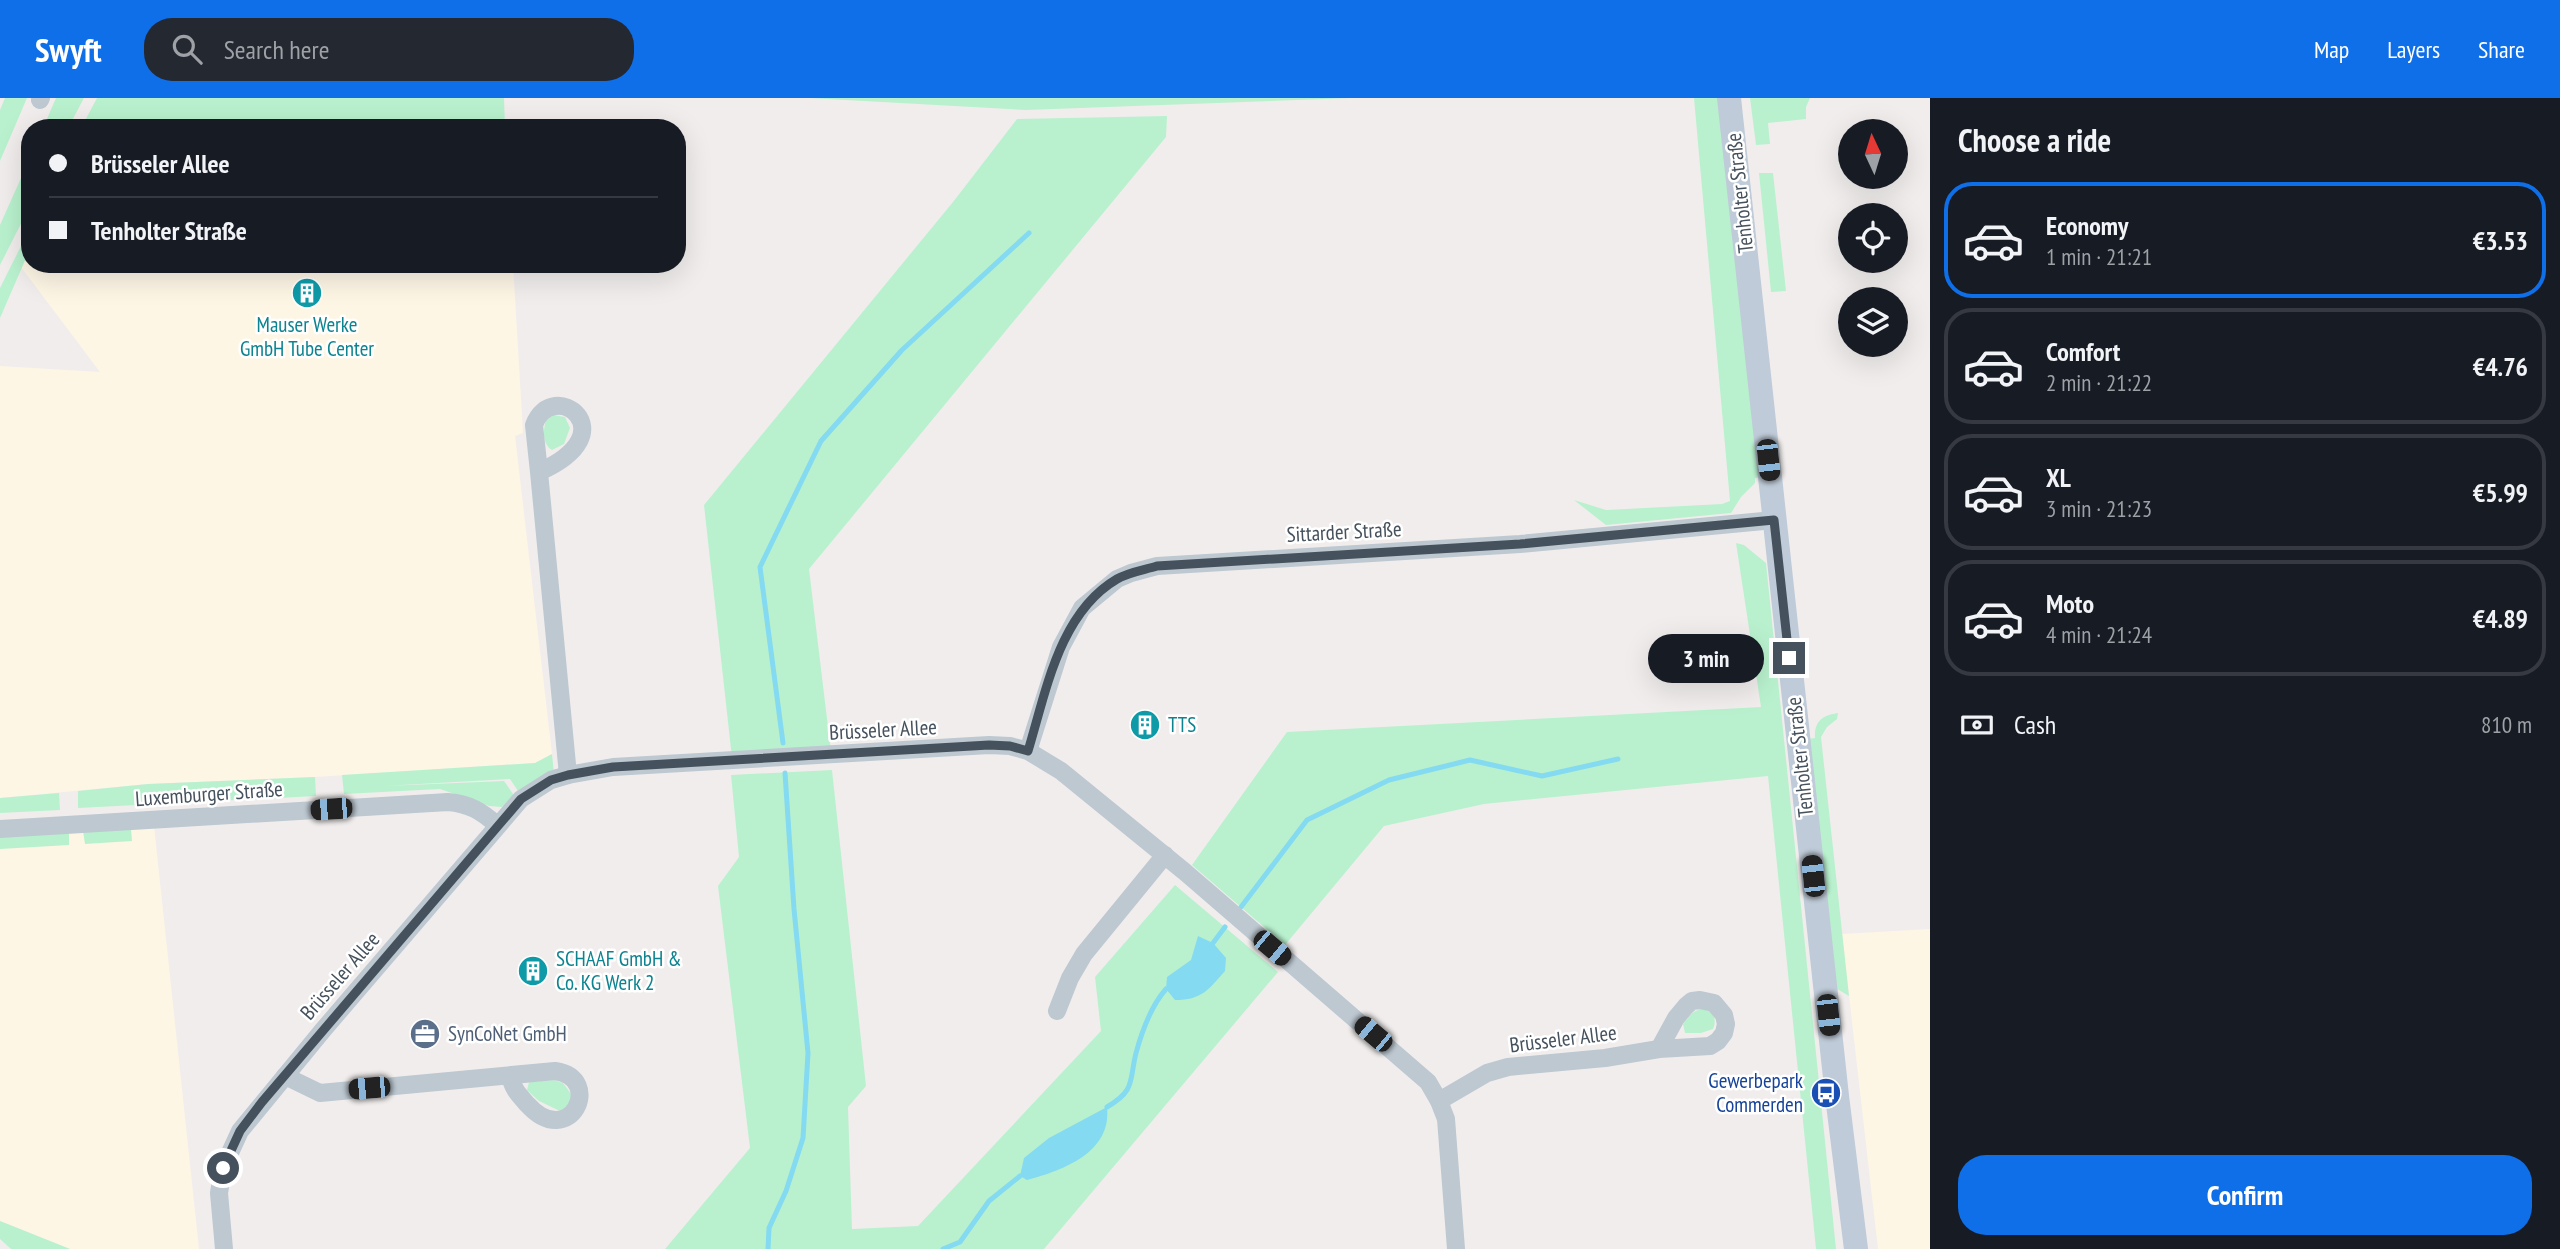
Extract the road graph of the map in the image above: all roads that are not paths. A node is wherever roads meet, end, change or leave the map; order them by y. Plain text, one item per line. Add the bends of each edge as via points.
1 (1729, 98) edge
2 (539, 472) dead end
3 (1774, 520) junction
4 (1028, 751) junction
5 (568, 775) junction
6 (497, 825) junction
7 (0, 829) edge
8 (1165, 855) junction
9 (1057, 1012) dead end
10 (1659, 1049) dead end
11 (285, 1076) junction
12 (510, 1076) dead end
13 (1439, 1101) junction
14 (224, 1249) edge
15 (1457, 1249) edge
16 (1856, 1249) edge

1 - 3 street, Tenholter Straße
2 - 5 street
3 - 4 street, Sittarder Straße via 1520,544 1157,566 1131,573 1101,590 1082,608 1061,647
3 - 16 street, Tenholter Straße
4 - 5 street, Brüsseler Allee via 989,745 613,767
4 - 8 street, Brüsseler Allee via 1061,771
5 - 6 street, Brüsseler Allee via 521,799
6 - 7 street, Luxemburger Straße via 477,808 448,802
6 - 11 street, Brüsseler Allee
8 - 9 street via 1084,954
8 - 13 street, Brüsseler Allee via 1410,1065
10 - 13 street, Brüsseler Allee via 1508,1067 1487,1073
11 - 12 street via 320,1093
11 - 14 street, Brüsseler Allee via 240,1131 223,1168 219,1197
13 - 15 street, Brüsseler Allee via 1446,1119

